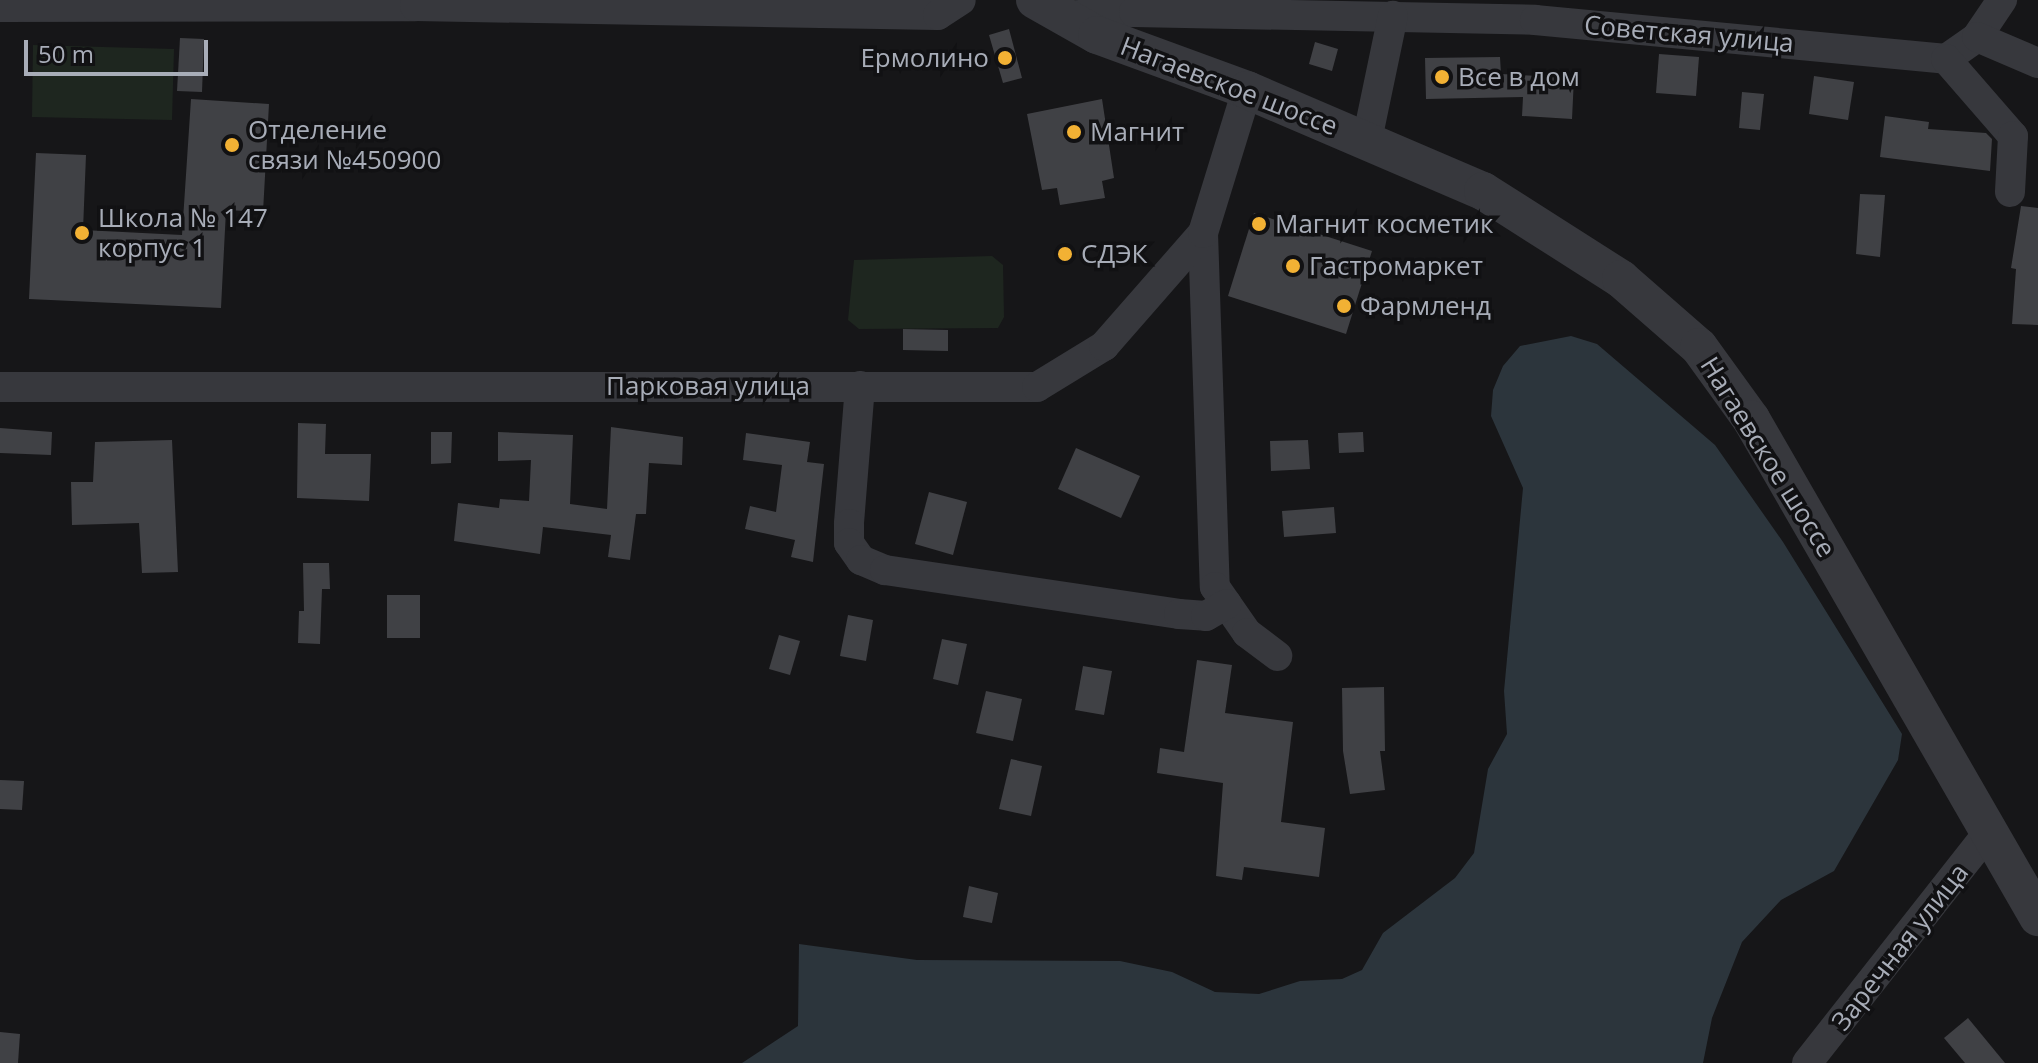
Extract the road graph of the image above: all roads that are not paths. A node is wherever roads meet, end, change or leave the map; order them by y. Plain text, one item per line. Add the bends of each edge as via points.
1 (961, 0) edge
2 (2002, 0) edge
3 (415, 3) edge
4 (0, 7) edge
5 (1048, 8) edge
6 (1393, 16) junction
7 (1977, 37) junction
8 (1946, 59) junction
9 (2038, 63) edge
10 (1247, 90) junction
11 (1367, 140) junction
12 (2010, 192) dead end
13 (1203, 233) junction
14 (860, 386) junction
15 (0, 387) edge
16 (1227, 604) junction
17 (1277, 656) dead end
18 (1991, 829) junction
19 (2033, 895) edge
20 (1807, 1063) edge

1 - 3 street via 938,15
2 - 7 street
3 - 4 street
5 - 6 street, Советская улица
5 - 10 street, Нагаевское шоссе via 1097,35
6 - 8 street, Советская улица via 1535,20
6 - 11 street
7 - 8 street
7 - 9 street
8 - 12 street via 2013,136
10 - 11 street, Нагаевское шоссе
10 - 13 street, Парковая улица
11 - 18 street, Нагаевское шоссе via 1483,191 1554,232 1621,279 1699,347 1751,419
13 - 14 street, Парковая улица via 1104,346 1037,387
13 - 16 street via 1215,587
14 - 15 street, Парковая улица
14 - 16 street via 849,533 861,560 885,570 1179,614 1206,616
16 - 17 street via 1247,633
18 - 19 street, Нагаевское шоссе
18 - 20 street, Заречная улица

